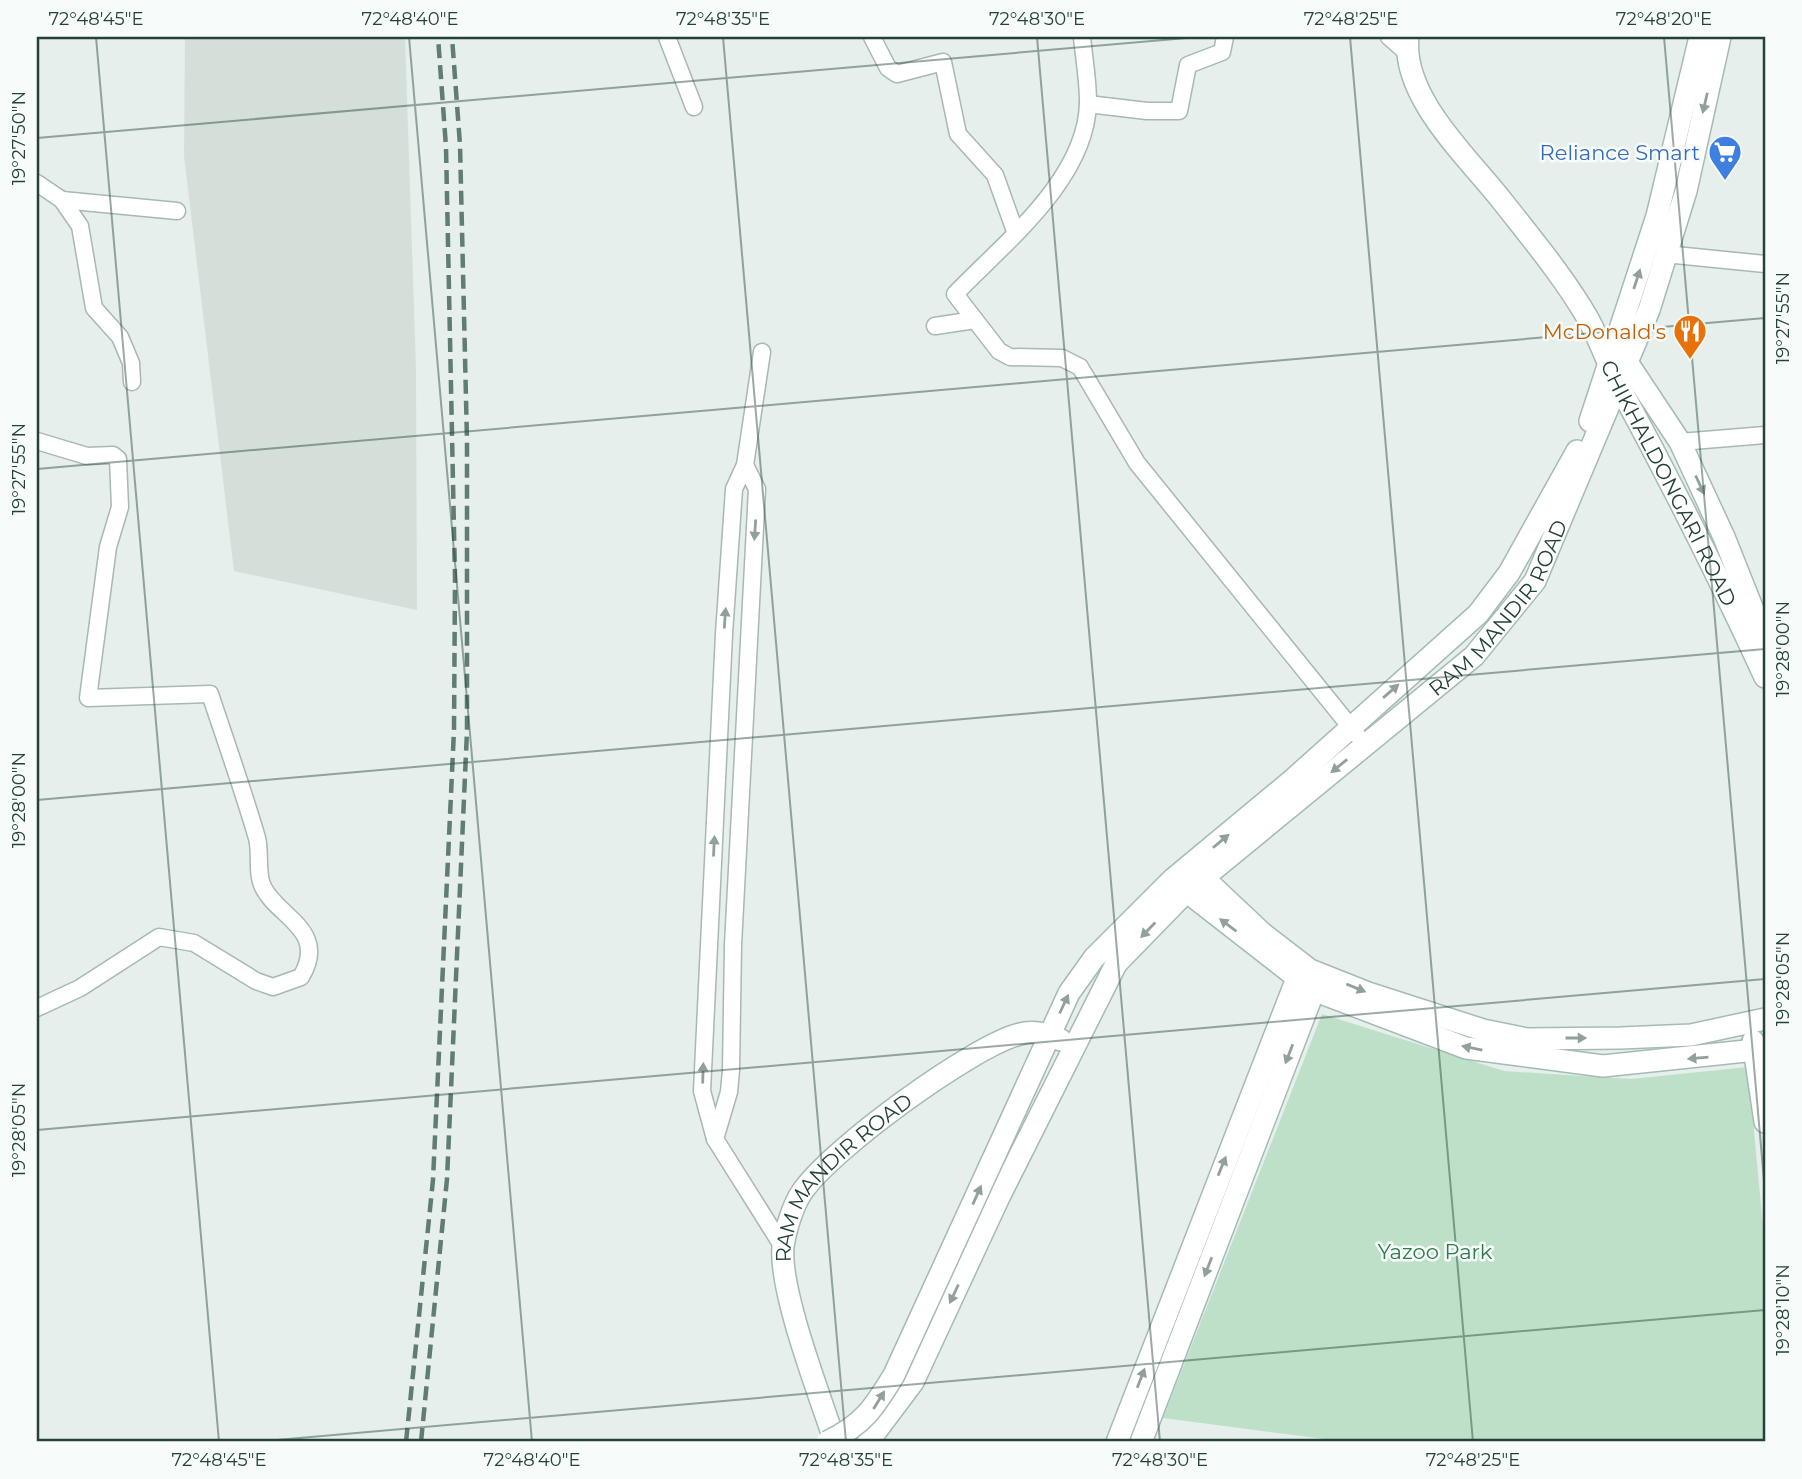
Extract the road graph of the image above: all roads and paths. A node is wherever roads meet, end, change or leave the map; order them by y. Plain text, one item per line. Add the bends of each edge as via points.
1 (667, 37) edge
2 (872, 37) edge
3 (1082, 37) edge
4 (1225, 37) edge
5 (1389, 37) edge
6 (1700, 37) edge
7 (1720, 37) edge
8 (1407, 44) edge
9 (1088, 104) junction
10 (694, 107) dead end
11 (37, 183) edge
12 (62, 200) junction
13 (177, 211) dead end
14 (1015, 231) junction
15 (1665, 254) junction
16 (1765, 264) edge
17 (1588, 319) junction
18 (975, 320) junction
19 (935, 326) dead end
20 (1614, 343) junction
21 (762, 352) dead end
22 (1618, 363) junction
23 (132, 382) dead end
24 (1619, 384) junction
25 (1765, 435) edge
26 (37, 441) edge
27 (1680, 442) junction
28 (745, 465) junction
29 (1765, 640) edge
30 (1765, 677) edge
31 (1350, 727) junction
32 (1365, 745) junction
33 (719, 749) junction
34 (742, 749) junction
35 (1196, 872) junction
36 (1179, 886) junction
37 (1308, 976) junction
38 (37, 1008) edge
39 (1758, 1020) edge
40 (1051, 1034) junction
41 (1073, 1048) junction
42 (1760, 1051) edge
43 (1765, 1122) edge
44 (715, 1139) junction
45 (783, 1247) junction
46 (827, 1442) edge
47 (835, 1442) edge
48 (868, 1442) edge
49 (1117, 1442) edge
50 (1141, 1442) edge

1 - 10 street
2 - 14 street via 888,68 897,74 943,62 958,134 995,175
3 - 9 street
4 - 9 street via 1222,52 1188,65 1179,111
5 - 8 street
20 -> 6 street via 1657,216
7 -> 15 street, RAM MANDIR ROAD via 1686,191
8 - 17 street via 1427,107 1544,253
9 - 14 street via 1082,134 1059,187
11 - 12 street
12 - 13 street
12 - 23 street via 80,226 94,308 120,337 131,363
14 - 18 street via 955,293
15 - 16 street
15 - 22 street, RAM MANDIR ROAD via 1649,310
17 - 20 street, CHIKHALDONGARI ROAD
17 - 22 street, CHIKHALDONGARI ROAD
18 - 19 street
18 - 31 street via 999,351 1010,357 1062,358 1080,367 1137,463
20 - 22 street, CHIKHALDONGARI ROAD
21 - 28 street
22 - 24 street, RAM MANDIR ROAD
22 - 27 street, CHIKHALDONGARI ROAD
31 -> 22 street via 1478,614 1509,573 1584,438
24 - 30 street, CHIKHALDONGARI ROAD via 1689,515
24 - 32 street, RAM MANDIR ROAD via 1535,581 1474,656
25 - 27 street
26 - 38 street via 87,456 118,459 120,507 108,547 88,698 210,694 258,842 262,886 299,924 308,966 301,977 273,987 194,943 159,937 80,988
27 -> 29 street, CHIKHALDONGARI ROAD
33 -> 28 street via 734,489
28 -> 34 street via 757,489
31 - 32 street
35 -> 31 street
32 -> 35 street, RAM MANDIR ROAD
33 - 34 street
44 -> 33 street via 702,1091
34 - 44 street via 731,1070
35 - 36 street, RAM MANDIR ROAD
35 - 37 street
37 -> 36 street
40 -> 36 street via 1069,993 1094,958
36 -> 41 street, RAM MANDIR ROAD via 1116,964
37 -> 39 street via 1483,1030 1527,1038 1691,1035
42 -> 37 street via 1603,1066 1466,1048
49 -> 37 street
37 -> 50 street
39 - 42 street
40 - 41 street
40 - 45 street, RAM MANDIR ROAD via 1023,1033 993,1043 955,1065 869,1130 801,1193
46 -> 40 street, bridge via 866,1417 894,1375
41 -> 48 street, RAM MANDIR ROAD via 913,1382
42 - 43 street
44 - 45 street
45 - 47 street, RAM MANDIR ROAD via 785,1280

